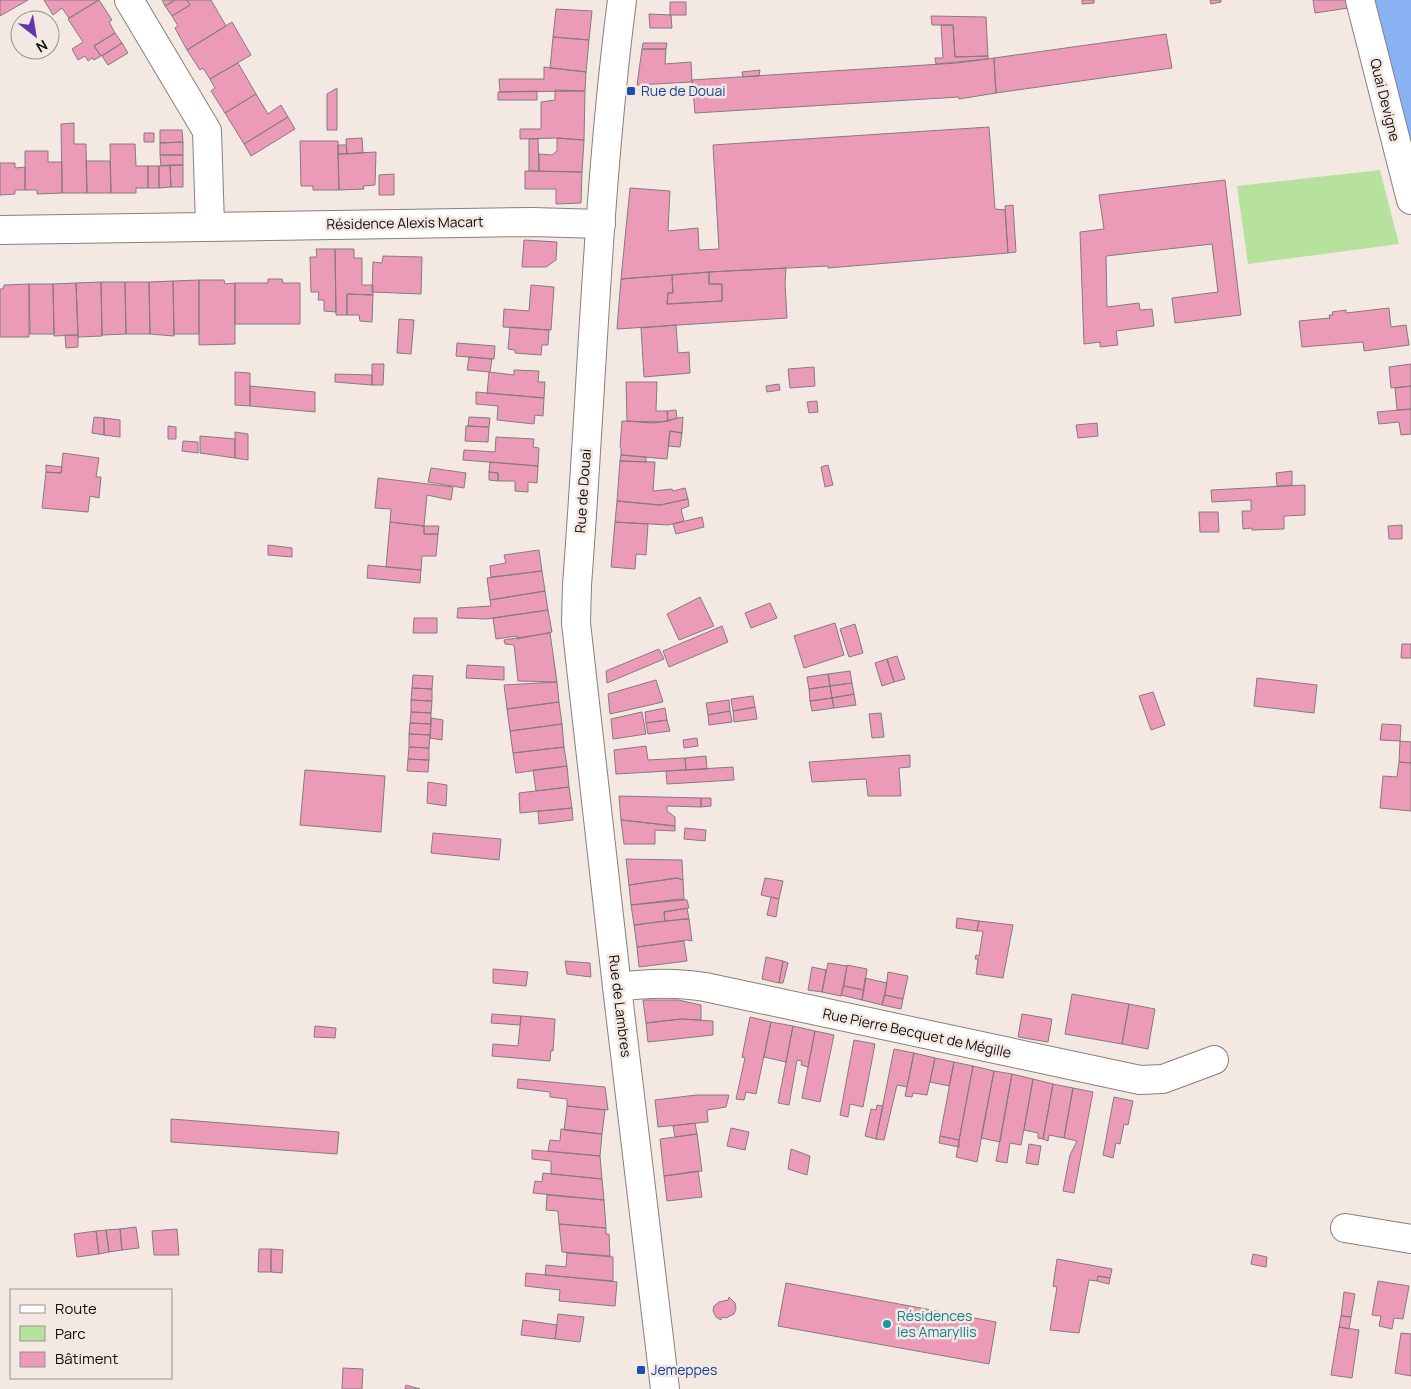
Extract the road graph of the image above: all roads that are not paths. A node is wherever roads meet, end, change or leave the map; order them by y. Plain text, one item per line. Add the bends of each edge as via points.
1 (129, 0) edge
2 (622, 0) edge
3 (1360, 0) edge
4 (1411, 200) edge
5 (601, 224) junction
6 (210, 226) junction
7 (0, 230) edge
8 (576, 623) joint
9 (617, 986) junction
10 (1214, 1060) dead end
11 (1346, 1228) dead end
12 (1411, 1239) edge
13 (670, 1388) edge

1 - 6 street via 207,131
2 - 5 street, Rue de Douai
3 - 4 street, Quai Devigne
5 - 6 street, Résidence Alexis Macart
5 - 8 street, Rue de Douai
6 - 7 street, Résidence Alexis Macart
8 - 9 street, Rue de Lambres
9 - 10 street, Rue Pierre Becquet de Mégille via 669,983 705,987 1140,1080 1163,1079
9 - 13 street, Rue de Lambres
11 - 12 street

